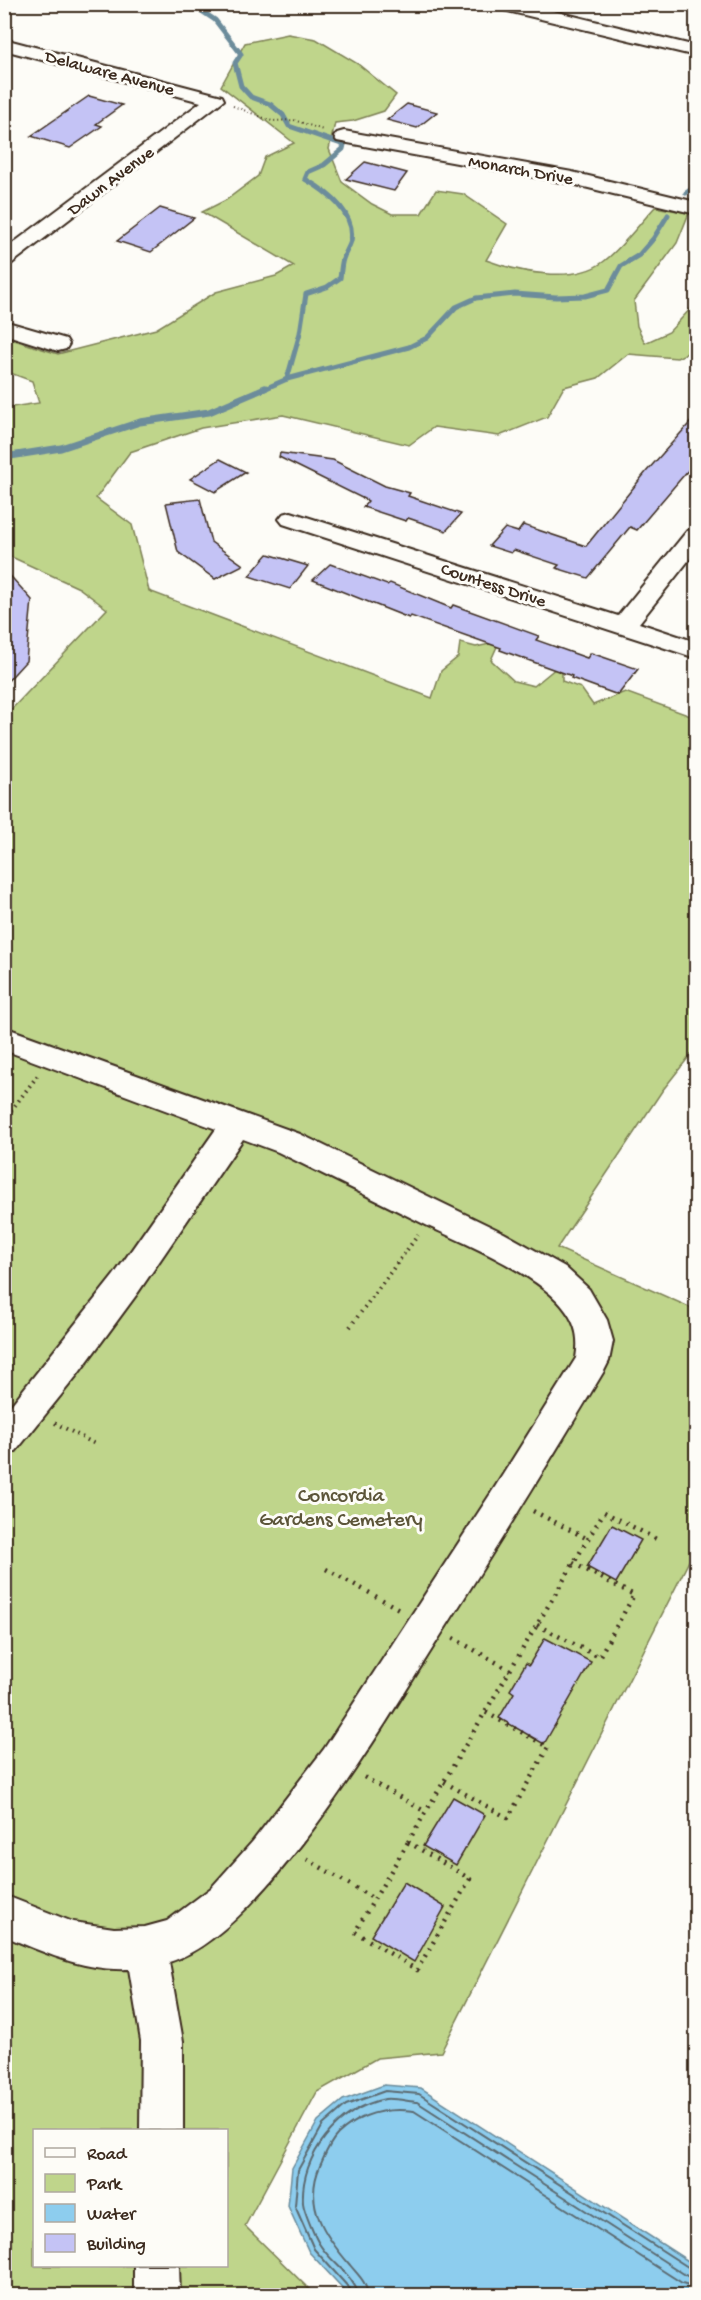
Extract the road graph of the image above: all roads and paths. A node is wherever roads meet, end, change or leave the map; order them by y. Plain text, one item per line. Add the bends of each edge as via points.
1 (501, 4) edge
2 (4, 44) edge
3 (696, 51) edge
4 (215, 100) junction
5 (344, 137) joint
6 (696, 208) edge
7 (4, 260) edge
8 (4, 327) edge
9 (58, 344) dead end
10 (291, 519) dead end
11 (696, 536) edge
12 (624, 626) junction
13 (696, 650) edge
14 (4, 1038) edge
15 (53, 1055) junction
16 (4, 1120) edge
17 (237, 1123) junction
18 (435, 1213) junction
19 (350, 1328) dead end
20 (31, 1410) junction
21 (4, 1440) edge
22 (95, 1444) dead end
23 (508, 1498) junction
24 (588, 1539) junction
25 (658, 1540) dead end
26 (573, 1563) junction
27 (537, 1625) junction
28 (485, 1712) junction
29 (338, 1762) junction
30 (444, 1782) junction
31 (426, 1812) junction
32 (278, 1842) junction
33 (408, 1842) junction
34 (374, 1899) junction
35 (4, 1915) edge
36 (145, 1948) junction
37 (162, 2129) edge
38 (157, 2267) edge
39 (157, 2295) edge

1 - 3 street
2 - 4 street, Delaware Avenue
4 - 5 path via 272,122 294,120
4 - 7 street, Dawn Avenue
5 - 6 street, Monarch Drive via 572,178
8 - 9 street
10 - 12 street, Countess Drive
11 - 12 street
12 - 13 street, Countess Drive
14 - 15 street
15 - 16 path
15 - 17 street
17 - 18 street via 329,1160
17 - 20 street via 130,1279
18 - 19 path
18 - 23 street via 553,1277 577,1299 590,1320 596,1341 592,1361
20 - 21 street
20 - 22 path
23 - 24 path
23 - 29 street
24 - 25 path via 604,1512
24 - 26 path
26 - 27 path
26 - 27 path via 634,1594 599,1657
27 - 28 path
28 - 30 path
28 - 30 path via 548,1748 508,1818
29 - 31 path
29 - 32 street
30 - 31 path
31 - 33 path
32 - 34 path
32 - 36 street via 225,1902 177,1939
33 - 34 path
33 - 34 path via 470,1878 417,1970 355,1932
35 - 36 street via 73,1943 114,1949
36 - 37 street via 162,2041
38 - 39 street

